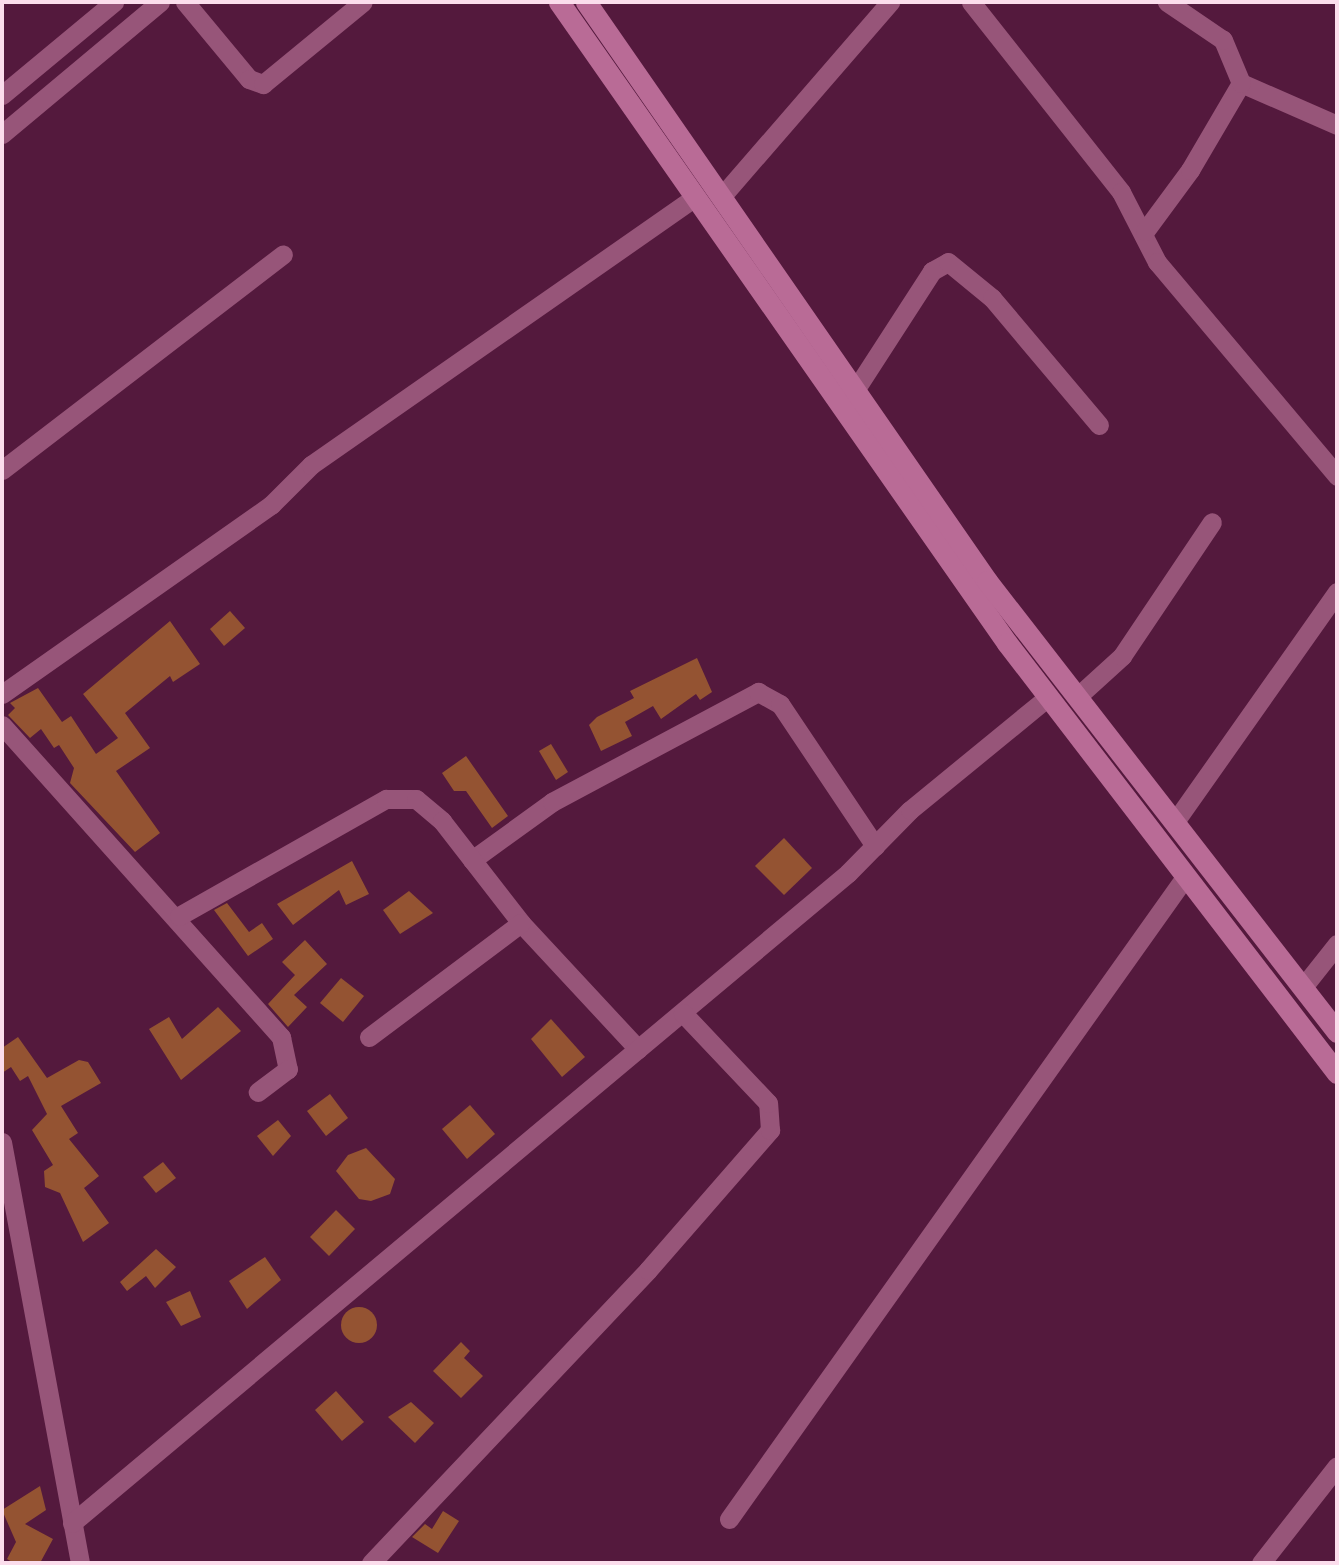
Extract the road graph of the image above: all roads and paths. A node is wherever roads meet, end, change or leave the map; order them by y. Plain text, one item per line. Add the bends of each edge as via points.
1 (114, 2) edge
2 (160, 2) edge
3 (185, 2) edge
4 (363, 2) edge
5 (558, 2) edge
6 (586, 2) edge
7 (890, 2) edge
8 (971, 2) edge
9 (1167, 2) edge
10 (1241, 83) junction
11 (2, 94) edge
12 (1337, 125) edge
13 (2, 134) edge
14 (722, 196) junction
15 (694, 198) junction
16 (1145, 230) junction
17 (283, 254) dead end
18 (855, 390) junction
19 (842, 410) junction
20 (1099, 425) dead end
21 (2, 470) edge
22 (1337, 476) edge
23 (1212, 522) dead end
24 (1337, 592) edge
25 (2, 694) edge
26 (1048, 697) junction
27 (1077, 697) junction
28 (2, 725) edge
29 (1174, 822) junction
30 (875, 846) junction
31 (472, 860) junction
32 (1185, 877) junction
33 (179, 916) junction
34 (520, 923) junction
35 (1337, 944) edge
36 (1303, 987) junction
37 (683, 1013) junction
38 (1337, 1032) edge
39 (369, 1037) dead end
40 (638, 1049) junction
41 (1337, 1073) edge
42 (258, 1092) dead end
43 (2, 1142) edge
44 (6, 1181) edge
45 (1337, 1466) edge
46 (729, 1519) dead end
47 (72, 1523) junction
48 (80, 1563) edge
49 (371, 1563) edge
50 (1261, 1563) edge

1 - 11 street
2 - 13 street
3 - 4 street via 249,79 263,84
5 - 15 main road
6 - 14 main road
7 - 14 street
8 - 16 street
9 - 10 street via 1223,40
10 - 12 street
10 - 16 street via 1190,170
14 - 18 main road
15 - 19 main road
15 - 25 street via 311,465 271,505
16 - 22 street via 1164,271
17 - 21 street
18 - 19 street
18 - 20 street via 932,271 948,262 992,298
18 - 27 main road
19 - 26 main road
23 - 27 street via 1122,656
24 - 29 street
26 - 30 street
26 - 32 main road
27 - 29 main road
28 - 33 street
29 - 36 main road
30 - 31 street via 780,704 758,692 552,802
30 - 37 street
31 - 33 street via 427,806 396,796
31 - 34 street
32 - 41 main road
32 - 46 street
33 - 42 street via 287,1049 285,1075
34 - 39 street
34 - 40 street
35 - 36 street
36 - 38 main road
37 - 40 street
37 - 49 street via 768,1103 770,1130 648,1270
40 - 47 street
43 - 44 street
44 - 47 street
45 - 50 street
47 - 48 street

